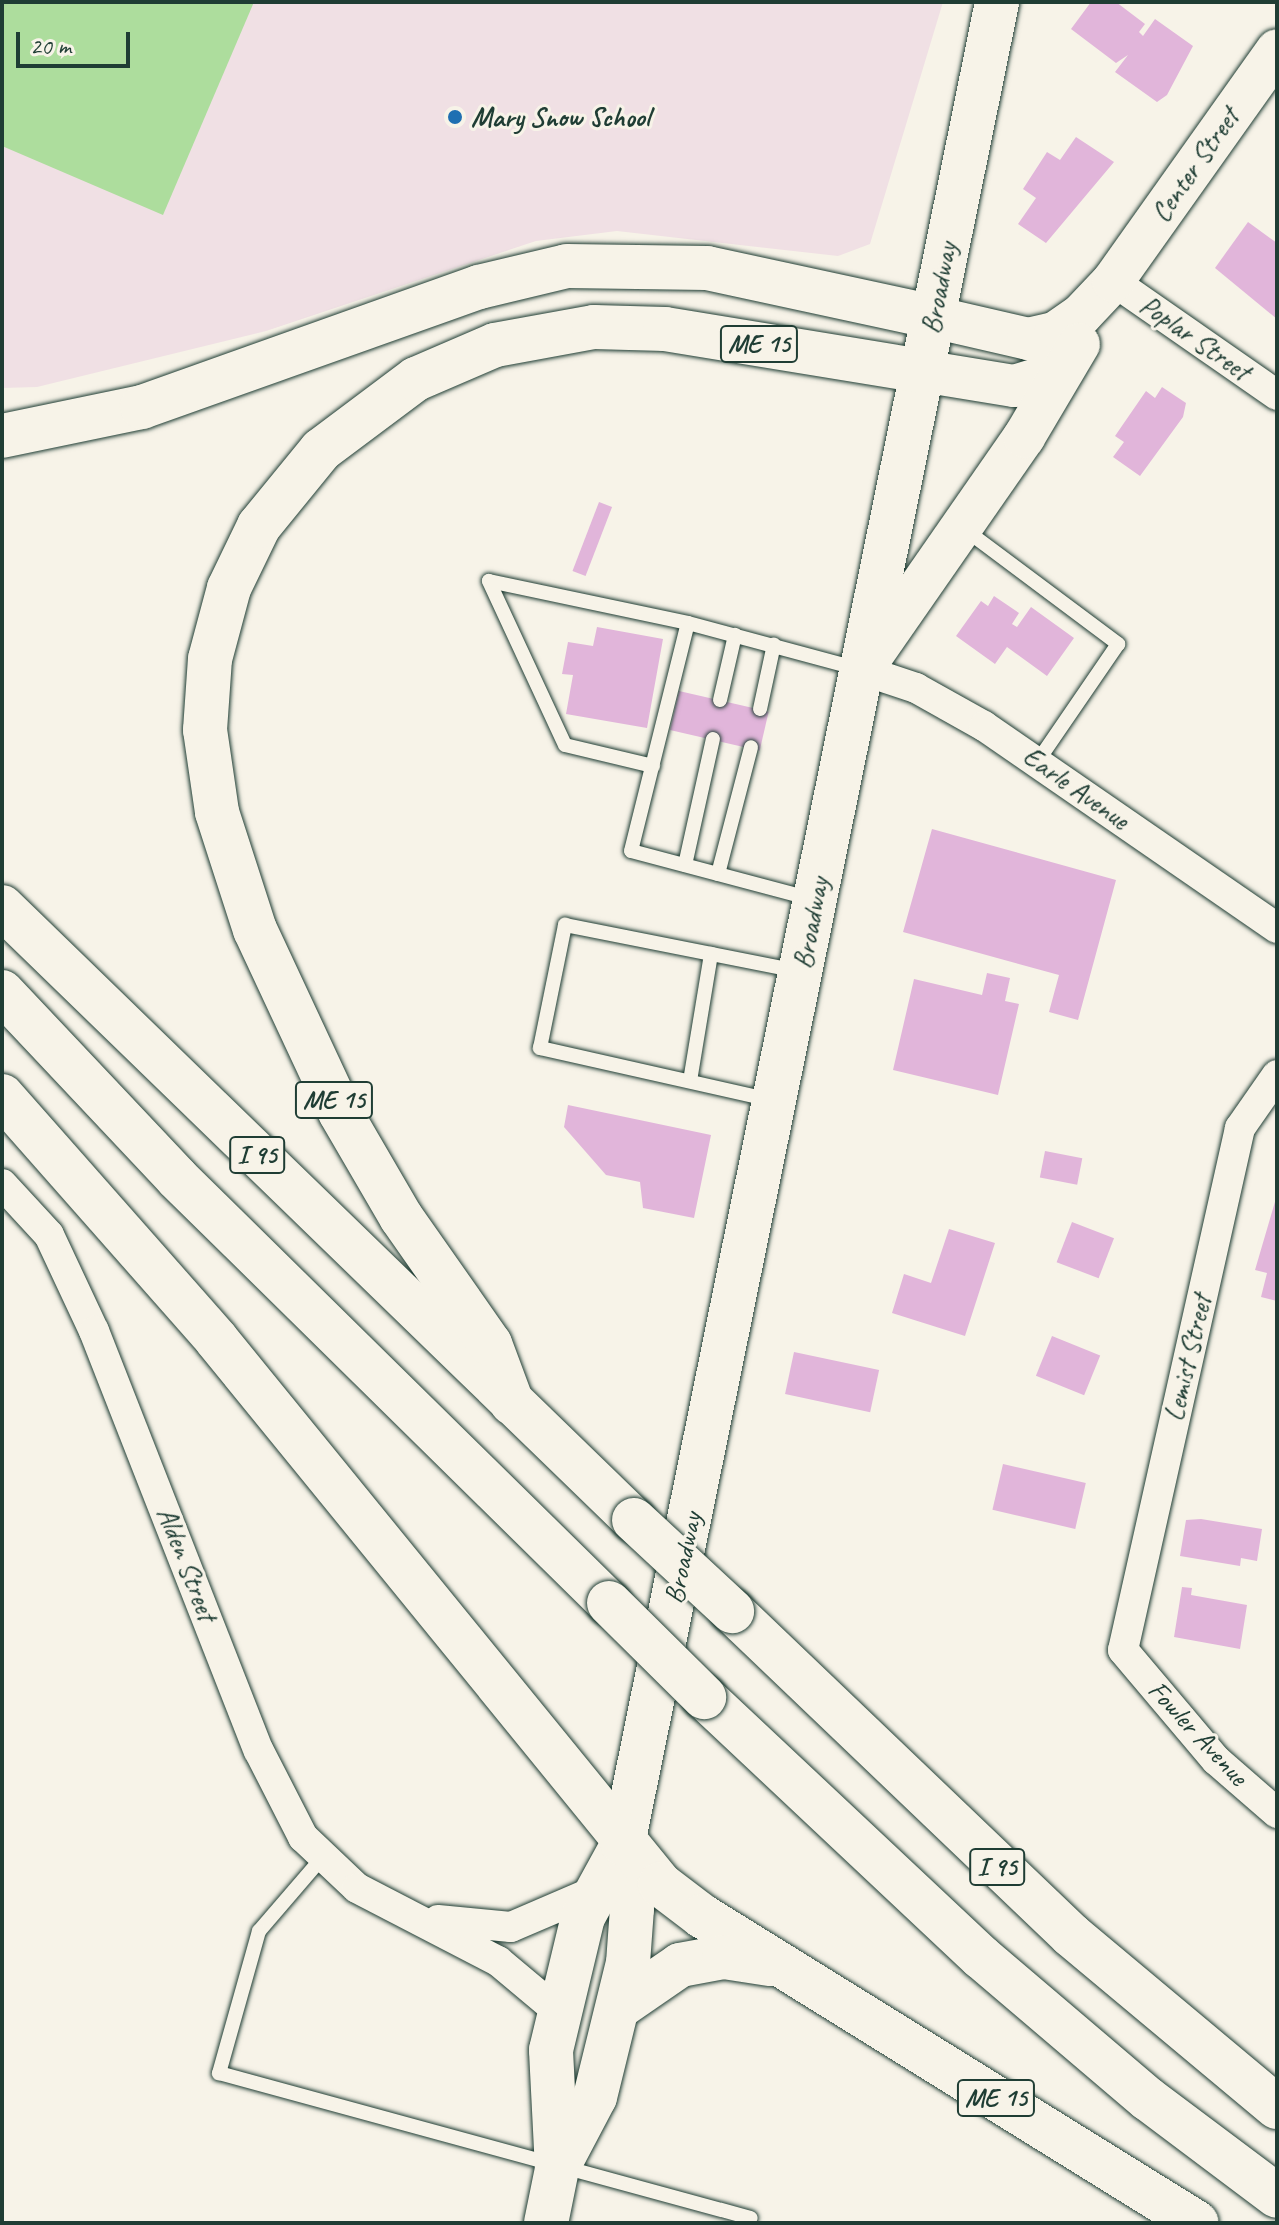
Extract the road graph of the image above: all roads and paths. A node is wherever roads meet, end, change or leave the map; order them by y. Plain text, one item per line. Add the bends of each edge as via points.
1 (997, 2) edge
2 (1277, 50) edge
3 (1113, 281) junction
4 (933, 317) junction
5 (1079, 344) junction
6 (922, 371) junction
7 (1277, 395) edge
8 (2, 436) edge
9 (962, 527) junction
10 (688, 623) junction
11 (735, 635) junction
12 (774, 644) junction
13 (862, 670) junction
14 (720, 700) dead end
15 (760, 709) dead end
16 (713, 739) dead end
17 (751, 747) dead end
18 (1038, 761) junction
19 (653, 766) junction
20 (685, 865) junction
21 (718, 874) junction
22 (816, 900) junction
23 (2, 907) edge
24 (1277, 928) edge
25 (711, 954) junction
26 (801, 972) junction
27 (2, 992) edge
28 (1277, 1075) edge
29 (690, 1081) junction
30 (2, 1096) edge
31 (776, 1101) junction
32 (2, 1184) edge
33 (512, 1403) junction
34 (1123, 1650) joint
35 (1277, 1813) edge
36 (623, 1844) junction
37 (321, 1859) junction
38 (595, 1891) junction
39 (405, 1912) junction
40 (794, 1973) junction
41 (619, 2007) junction
42 (560, 2013) junction
43 (1277, 2107) edge
44 (557, 2169) junction
45 (1277, 2196) edge
46 (751, 2218) dead end
47 (546, 2223) edge
48 (1197, 2223) edge

1 - 4 main road, Broadway
2 - 3 street, Center Street
3 - 4 street, Center Street via 1081,315 1041,338
3 - 5 street, Center Street
3 - 7 street, Poplar Street
4 - 6 main road, Broadway
4 - 8 main road via 707,268 638,262 567,266 479,287 142,407
5 - 6 street, Center Street via 1055,370 1027,384
5 - 9 street
6 - 13 main road, Broadway
6 - 33 main road, ME 15 via 643,327 559,331 495,345 416,379 321,450 259,526 229,588 210,659 207,758 217,812 255,930 340,1112 401,1217 490,1344
9 - 13 street
9 - 18 lane via 1118,644
10 - 11 lane
10 - 19 lane
10 - 19 lane via 489,581 565,745
11 - 12 lane
11 - 14 lane
12 - 13 lane
12 - 15 lane
13 - 18 street, Earle Avenue via 949,704
13 - 22 main road, Broadway
16 - 20 lane
17 - 21 lane
18 - 24 street, Earle Avenue
19 - 20 lane via 631,851
20 - 21 lane
21 - 22 lane
22 - 26 main road, Broadway
23 - 33 main road, I 95
25 - 26 lane
25 - 29 lane
25 - 29 lane via 565,925 540,1048
26 - 31 main road, Broadway
27 - 45 main road, I 95, bridge via 188,1189 704,1697 1005,1978 1148,2099
28 - 34 street, Lemist Street via 1240,1128
29 - 31 lane
30 - 36 main road via 306,1446
31 - 36 main road, Broadway
32 - 37 street, Alden Street via 49,1235 94,1331 259,1751 288,1814
33 - 43 main road, I 95, bridge via 1071,1935
34 - 35 street, Fowler Avenue via 1216,1760
36 - 38 main road, Broadway
36 - 40 main road via 679,1899
36 - 41 main road, Broadway via 632,1909
37 - 39 street, Alden Street via 357,1888
37 - 44 lane via 259,1931 219,2073
38 - 39 street, Alden Street via 511,1927
38 - 42 main road, Broadway via 574,1947
39 - 42 street, Alden Street via 515,1972
40 - 41 main road, ME 15 via 746,1958 702,1959 660,1974
40 - 48 main road, ME 15
41 - 44 main road, Broadway via 595,2097
42 - 44 main road, Broadway via 549,2080
44 - 46 lane
44 - 47 main road, Broadway

